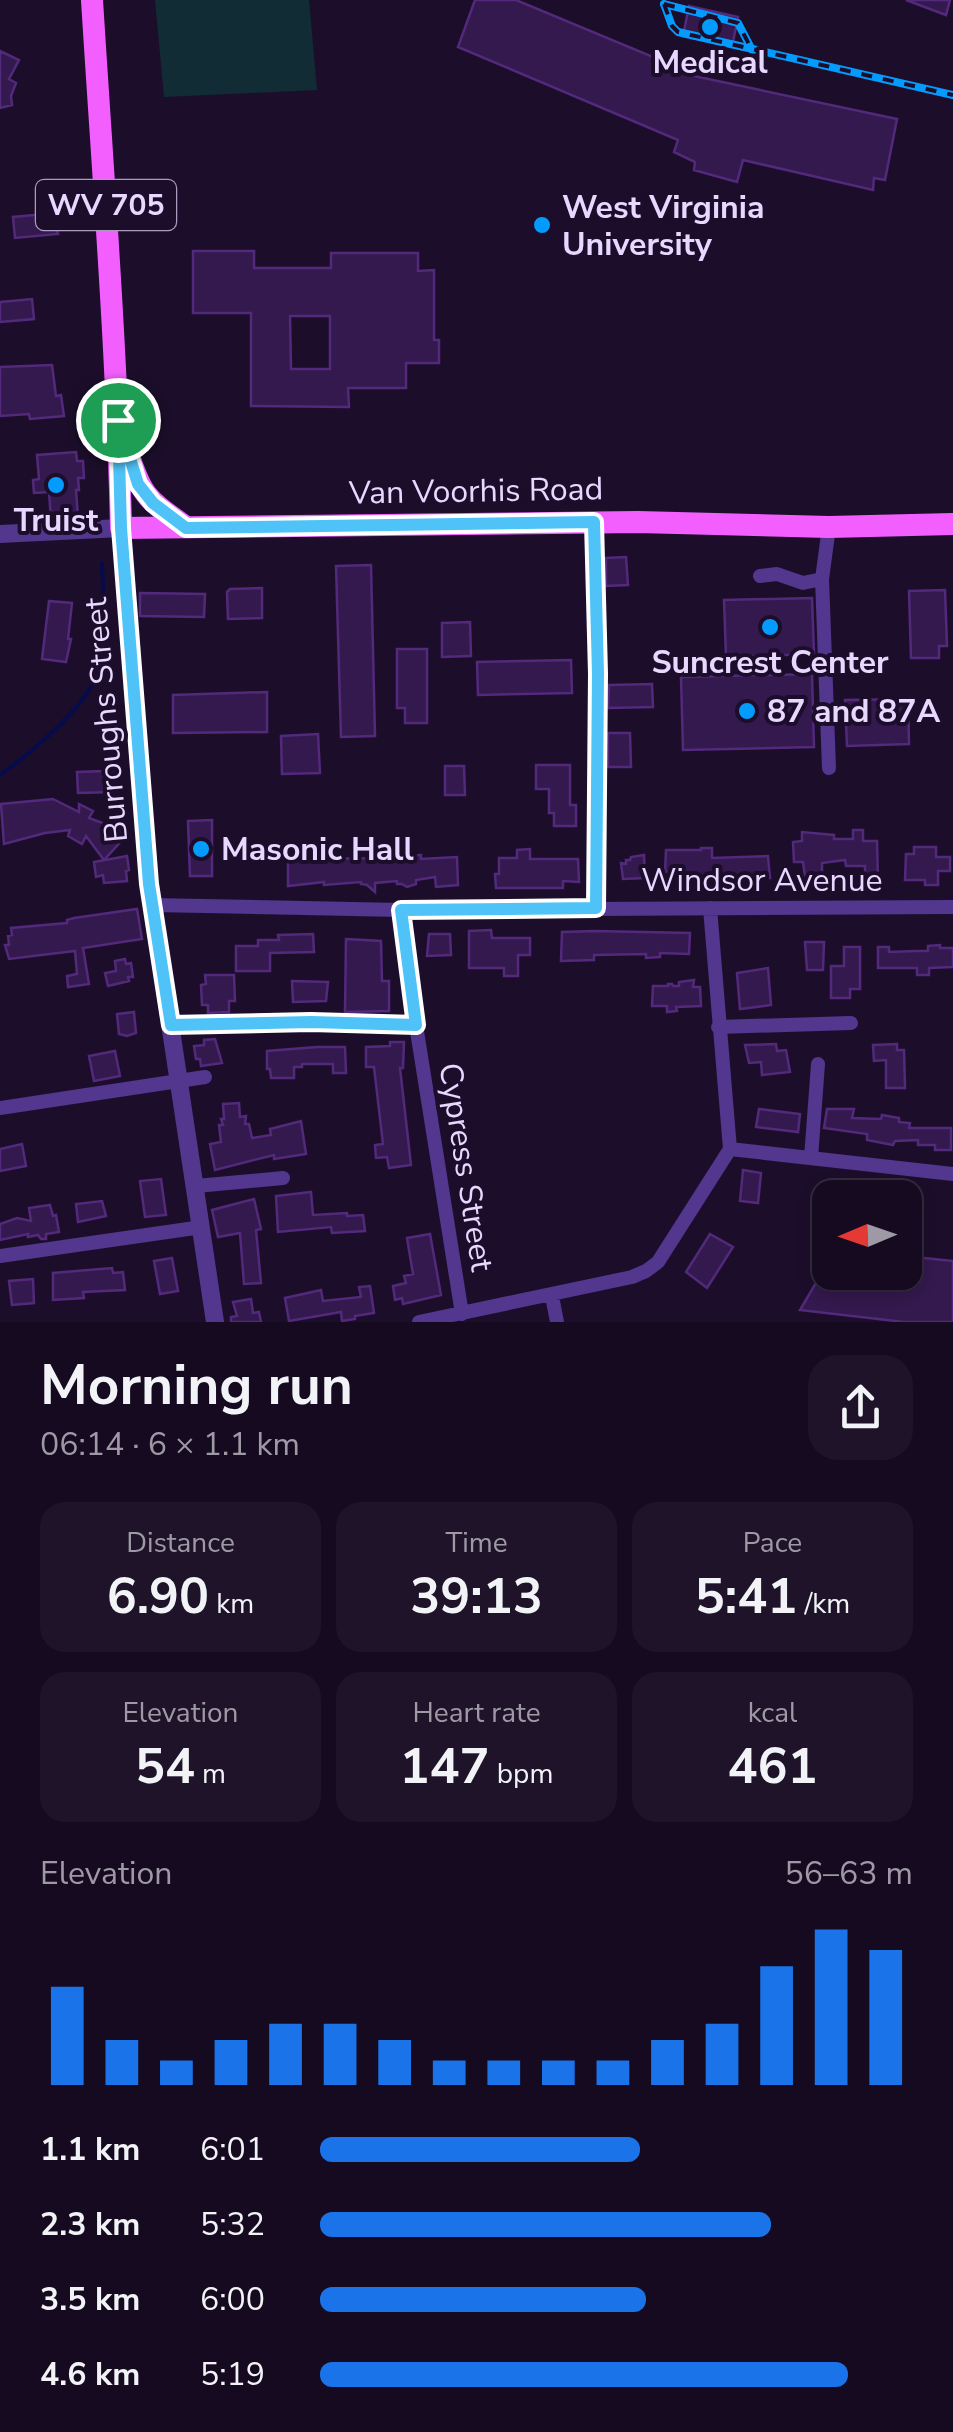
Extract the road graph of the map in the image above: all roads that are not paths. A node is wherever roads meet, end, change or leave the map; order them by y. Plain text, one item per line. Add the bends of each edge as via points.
1 (92, 0) edge
2 (118, 420) junction
3 (594, 522) junction
4 (953, 524) edge
5 (829, 527) junction
6 (121, 528) junction
7 (186, 528) junction
8 (0, 534) edge
9 (760, 576) dead end
10 (822, 579) junction
11 (829, 768) dead end
12 (152, 905) junction
13 (953, 907) edge
14 (596, 908) junction
15 (710, 908) junction
16 (401, 910) junction
17 (851, 1023) dead end
18 (171, 1025) junction
19 (416, 1025) junction
20 (718, 1027) junction
21 (818, 1064) dead end
22 (206, 1077) dead end
23 (179, 1082) junction
24 (0, 1108) edge
25 (730, 1149) junction
26 (811, 1158) junction
27 (953, 1174) edge
28 (282, 1178) dead end
29 (196, 1186) junction
30 (202, 1227) junction
31 (0, 1256) edge
32 (552, 1296) junction
33 (462, 1314) junction
34 (215, 1322) edge
35 (419, 1322) edge
36 (557, 1322) edge

1 - 2 main road, WV 705
2 - 6 main road, WV 705
2 - 7 main road via 138,484
3 - 5 main road, Van Voorhis Road
3 - 7 main road, Van Voorhis Road
3 - 14 street
4 - 5 main road, Van Voorhis Road
5 - 10 street
6 - 7 main road, Van Voorhis Road
6 - 8 street, Van Voorhis Road
6 - 12 street, Burroughs Street
9 - 10 street
10 - 11 street via 821,725
12 - 16 street, Windsor Avenue
12 - 18 street, Burroughs Street
13 - 15 street, Windsor Avenue
14 - 15 street, Windsor Avenue
14 - 16 street, Windsor Avenue
15 - 20 street
16 - 19 street, Cypress Street
17 - 20 street
18 - 19 street
18 - 23 street, Burroughs Street
19 - 33 street, Cypress Street
20 - 25 street
21 - 26 street
22 - 23 street
23 - 24 street
23 - 29 street, Burroughs Street
25 - 26 street
25 - 32 street via 658,1262 632,1277
26 - 27 street
28 - 29 street
29 - 30 street, Burroughs Street
30 - 31 street
30 - 34 street, Burroughs Street
32 - 33 street
32 - 36 street
33 - 35 street

